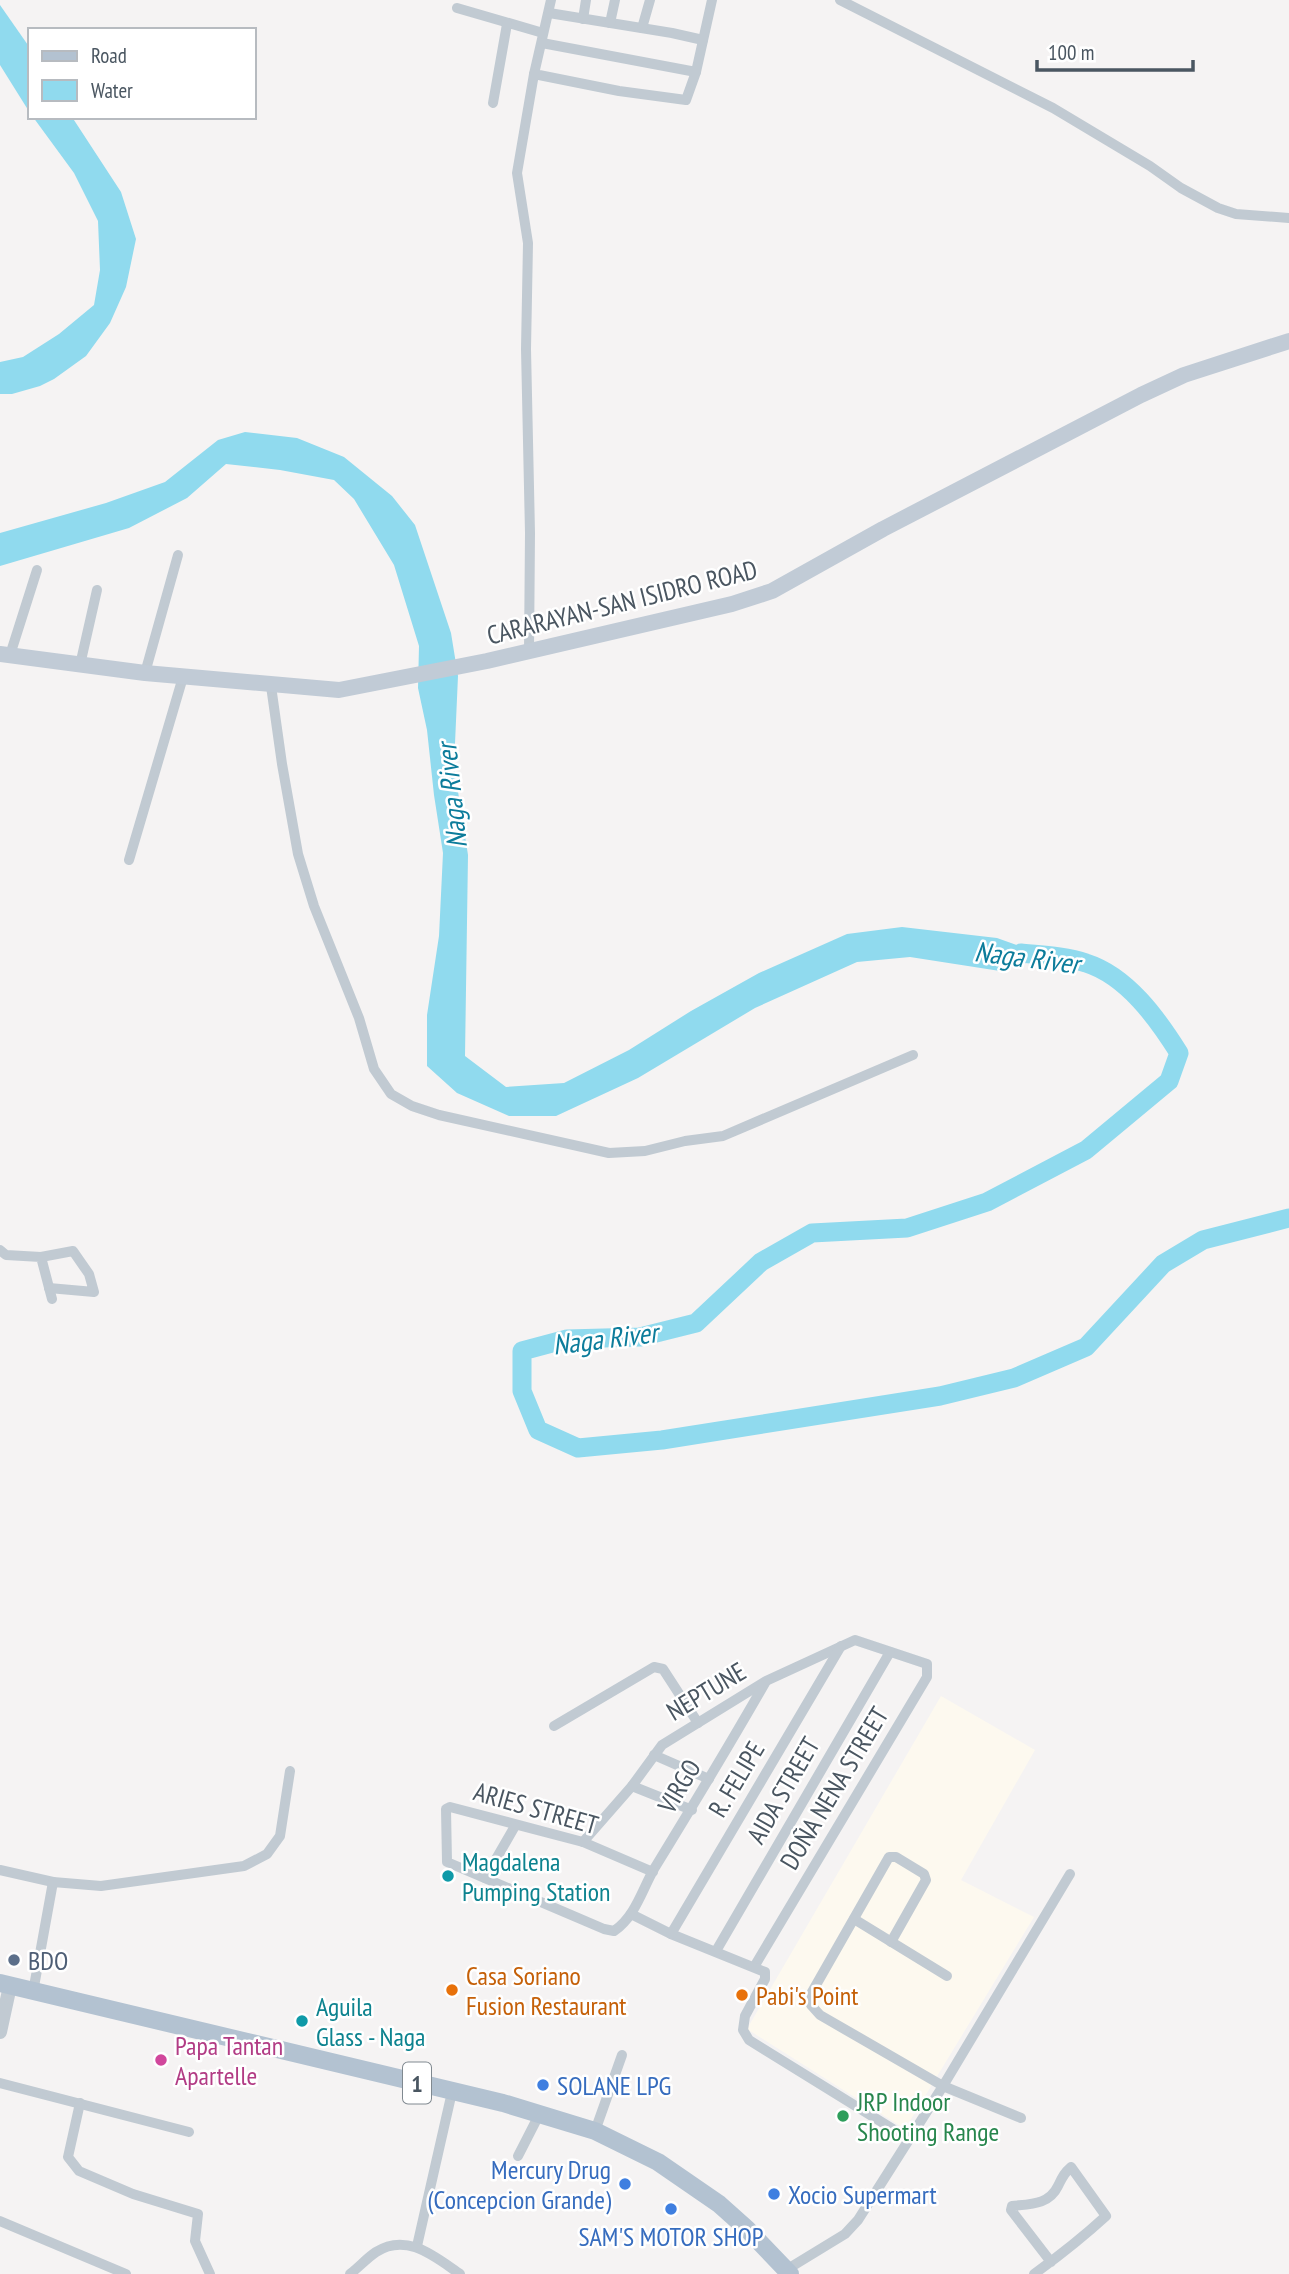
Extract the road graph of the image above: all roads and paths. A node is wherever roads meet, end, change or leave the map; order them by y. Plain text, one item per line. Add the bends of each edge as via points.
1 (551, 0) edge
2 (586, 0) edge
3 (615, 0) edge
4 (650, 0) edge
5 (712, 0) edge
6 (840, 0) edge
7 (457, 8) dead end
8 (549, 13) junction
9 (583, 19) junction
10 (610, 23) junction
11 (507, 24) junction
12 (642, 28) junction
13 (543, 38) junction
14 (703, 40) junction
15 (696, 72) junction
16 (534, 74) junction
17 (493, 103) dead end
18 (1289, 218) edge
19 (1289, 341) edge
20 (178, 555) dead end
21 (37, 570) dead end
22 (97, 590) dead end
23 (529, 652) junction
24 (5, 654) edge
25 (80, 665) junction
26 (145, 673) junction
27 (183, 677) junction
28 (271, 686) junction
29 (129, 860) dead end
30 (913, 1055) dead end
31 (0, 1250) edge
32 (41, 1257) junction
33 (841, 1646) junction
34 (891, 1652) junction
35 (766, 1681) junction
36 (698, 1723) junction
37 (554, 1727) dead end
38 (654, 1755) junction
39 (290, 1771) dead end
40 (709, 1779) junction
41 (632, 1786) junction
42 (692, 1810) junction
43 (515, 1826) junction
44 (583, 1842) junction
45 (0, 1870) edge
46 (653, 1872) junction
47 (1070, 1874) dead end
48 (485, 1878) junction
49 (53, 1882) junction
50 (631, 1914) junction
51 (854, 1919) junction
52 (671, 1934) junction
53 (891, 1942) junction
54 (716, 1951) junction
55 (754, 1967) junction
56 (947, 1976) dead end
57 (5, 1984) edge
58 (33, 1992) junction
59 (0, 2032) edge
60 (622, 2055) dead end
61 (0, 2083) edge
62 (943, 2086) junction
63 (452, 2092) junction
64 (80, 2103) junction
65 (540, 2113) junction
66 (1021, 2119) dead end
67 (595, 2131) junction
68 (189, 2133) dead end
69 (909, 2139) junction
70 (518, 2155) dead end
71 (0, 2221) edge
72 (418, 2246) junction
73 (1051, 2262) junction
74 (788, 2272) edge
75 (125, 2274) edge
76 (209, 2274) edge
77 (350, 2274) edge
78 (460, 2274) edge
79 (1034, 2274) edge

1 - 8 street
2 - 9 street
3 - 10 street
4 - 12 street
5 - 14 street
6 - 18 street via 1053,108 1218,208
7 - 11 street
8 - 9 street
8 - 13 street
9 - 10 street
10 - 12 street
11 - 13 street
11 - 17 street
12 - 14 street
13 - 15 street
13 - 16 street
14 - 15 street
15 - 16 street via 686,100
16 - 23 street via 517,173 528,243
19 - 23 main road, CARARAYAN-SAN ISIDRO ROAD via 1184,375 772,591
20 - 26 street
21 - 24 street
22 - 25 street
23 - 28 main road, CARARAYAN-SAN ISIDRO ROAD via 339,690
24 - 25 main road, CARARAYAN-SAN ISIDRO ROAD
25 - 26 main road, CARARAYAN-SAN ISIDRO ROAD
26 - 27 main road, CARARAYAN-SAN ISIDRO ROAD
27 - 28 main road, CARARAYAN-SAN ISIDRO ROAD
27 - 29 street
28 - 30 street via 298,853 314,906 345,978 374,1069 391,1094 412,1107 474,1125 626,1154 723,1136
31 - 32 street via 6,1255
32 - 32 street via 50,1293 94,1292 89,1274 73,1251
33 - 34 street, NEPTUNE via 855,1640
33 - 35 street, NEPTUNE
33 - 52 street, R. FELIPE
34 - 54 street, AIDA STREET
34 - 55 street, DOÑA NENA STREET via 927,1664 927,1677
35 - 36 street, NEPTUNE
35 - 40 street, VIRGO
36 - 37 street via 663,1669 654,1667
36 - 38 street, NEPTUNE
38 - 40 street
38 - 41 street, NEPTUNE
39 - 49 street via 280,1836 267,1854 244,1866 110,1885
40 - 42 street, VIRGO
41 - 42 street
41 - 44 street, NEPTUNE
42 - 46 street, VIRGO
43 - 44 street, ARIES STREET
43 - 48 street
43 - 48 street, ARIES STREET via 446,1809 447,1862
44 - 46 street, ARIES STREET
45 - 49 street
46 - 50 street, VIRGO
47 - 62 street
48 - 50 street via 604,1929 614,1931
49 - 58 street
50 - 52 street
51 - 53 street
51 - 53 street via 889,1857 925,1874 926,1880
51 - 62 street via 812,1992 811,2004 820,2015
52 - 54 street
53 - 56 street
54 - 55 street
55 - 69 street via 766,1976 745,2016 743,2031 749,2040
57 - 58 main road, 1
57 - 59 street
58 - 63 main road, 1
60 - 67 street
61 - 64 street
62 - 66 street
62 - 69 street
63 - 65 main road, 1
63 - 72 street
64 - 68 street
64 - 76 street via 68,2157 79,2171 198,2214 195,2241
65 - 67 main road, 1
65 - 70 street
67 - 74 main road, 1 via 657,2162 708,2196
69 - 74 street via 858,2220
71 - 75 street
72 - 77 street via 377,2251
72 - 78 street
73 - 73 street via 1106,2216 1071,2167 1047,2200 1012,2206 1011,2210
73 - 79 street

